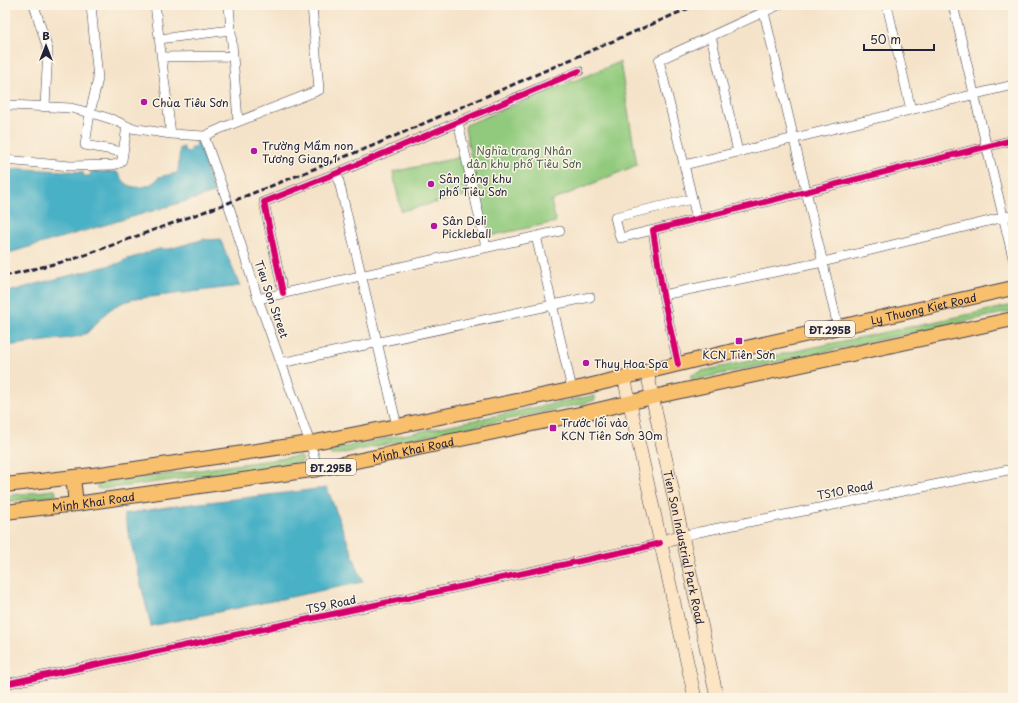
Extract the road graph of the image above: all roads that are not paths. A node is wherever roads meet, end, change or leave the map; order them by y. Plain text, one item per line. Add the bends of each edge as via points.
1 (34, 5) edge
2 (91, 5) edge
3 (155, 5) edge
4 (229, 5) edge
5 (312, 5) edge
6 (779, 5) edge
7 (887, 5) edge
8 (953, 5) edge
9 (764, 12) junction
10 (231, 30) junction
11 (711, 36) junction
12 (159, 39) junction
13 (233, 56) junction
14 (161, 57) junction
15 (579, 71) dead end
16 (1013, 85) edge
17 (974, 94) junction
18 (5, 106) edge
19 (45, 106) junction
20 (912, 110) junction
21 (90, 113) junction
22 (238, 121) junction
23 (458, 122) junction
24 (127, 126) junction
25 (171, 134) junction
26 (204, 136) junction
27 (793, 138) junction
28 (1013, 140) edge
29 (987, 147) junction
30 (123, 152) junction
31 (738, 152) junction
32 (5, 160) edge
33 (684, 165) junction
34 (337, 172) junction
35 (806, 192) junction
36 (692, 199) junction
37 (1008, 217) edge
38 (697, 219) junction
39 (652, 230) junction
40 (560, 231) dead end
41 (536, 236) junction
42 (486, 247) junction
43 (1013, 258) edge
44 (823, 262) junction
45 (361, 275) junction
46 (1013, 288) edge
47 (283, 293) junction
48 (663, 295) junction
49 (590, 297) dead end
50 (258, 299) junction
51 (552, 305) junction
52 (1013, 319) edge
53 (838, 327) junction
54 (377, 342) junction
55 (281, 363) junction
56 (678, 364) junction
57 (647, 372) junction
58 (624, 377) junction
59 (572, 389) junction
60 (653, 397) junction
61 (629, 403) junction
62 (396, 426) junction
63 (310, 443) junction
64 (318, 469) junction
65 (1013, 469) edge
66 (73, 477) junction
67 (5, 485) edge
68 (76, 504) junction
69 (5, 512) edge
70 (682, 536) junction
71 (660, 543) junction
72 (5, 684) edge
73 (695, 698) edge
74 (717, 698) edge

1 - 19 street via 48,50
2 - 21 street via 98,79
3 - 12 street
4 - 10 street
5 - 22 street via 319,90
6 - 9 street
7 - 20 street
8 - 17 street
9 - 11 street
9 - 27 street
10 - 12 street
10 - 13 street
11 - 31 street
11 - 33 street via 659,60
12 - 14 street
13 - 14 street
13 - 22 street
14 - 25 street
15 - 23 street
16 - 17 street
17 - 20 street
17 - 29 street
18 - 19 street
19 - 21 street via 71,108
20 - 27 street
21 - 24 street
21 - 30 street via 85,145
22 - 26 street
23 - 34 street
23 - 42 street
24 - 25 street
24 - 30 street
25 - 26 street
26 - 50 street, Tieu Son Street
27 - 31 street
27 - 35 street
28 - 29 street
29 - 35 street
29 - 37 street
30 - 32 street via 121,162 110,166 70,166
31 - 33 street
33 - 36 street
34 - 45 street
34 - 47 street via 264,202
35 - 38 street
35 - 44 street
36 - 38 street
36 - 39 street via 615,217 620,238
37 - 43 street
37 - 44 street
38 - 39 street
39 - 48 street
40 - 41 street
41 - 42 street
41 - 51 street
42 - 45 street
44 - 48 street
44 - 53 street
45 - 47 street
45 - 54 street
46 - 53 main road, Ly Thuong Kiet Road / ĐT.295B
47 - 50 street
48 - 56 street
49 - 51 street
50 - 55 street, Tieu Son Street
51 - 54 street
51 - 59 street
52 - 60 main road, ĐT.295B
53 - 56 main road, Ly Thuong Kiet Road / ĐT.295B
54 - 55 street
54 - 62 street
55 - 63 street, Tieu Son Street
56 - 57 main road, Ly Thuong Kiet Road / ĐT.295B
57 - 58 main road, ĐT.295B
57 - 60 main road, Tien Son Industrial Park Road
58 - 59 main road, ĐT.295B
58 - 61 main road, Tien Son Industrial Park Road
59 - 62 main road, ĐT.295B
60 - 61 main road, Minh Khai Road / ĐT.295B
60 - 70 main road, Tien Son Industrial Park Road
61 - 64 main road, Minh Khai Road / ĐT.295B
61 - 71 main road, Tien Son Industrial Park Road
62 - 63 main road, ĐT.295B
63 - 64 street, Tieu Son Street
63 - 66 main road, ĐT.295B
64 - 68 main road, Minh Khai Road / ĐT.295B
65 - 70 street, TS10 Road
66 - 67 main road, ĐT.295B
66 - 68 main road
68 - 69 main road, Minh Khai Road / ĐT.295B
70 - 71 main road
70 - 74 main road, Tien Son Industrial Park Road
71 - 72 street, TS9 Road
71 - 73 main road, Tien Son Industrial Park Road

